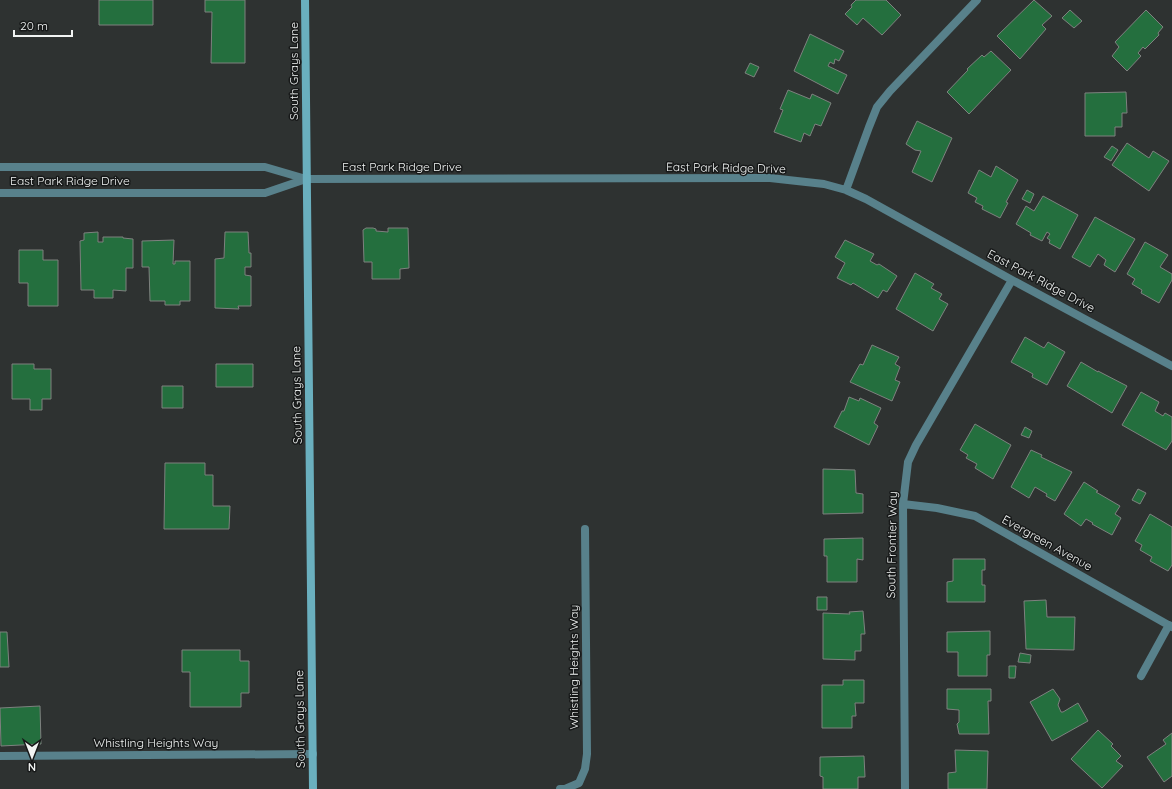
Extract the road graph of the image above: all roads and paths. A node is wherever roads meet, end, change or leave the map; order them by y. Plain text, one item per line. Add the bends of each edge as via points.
1 (305, 0) edge
2 (972, 2) edge
3 (0, 167) edge
4 (306, 179) junction
5 (846, 190) junction
6 (0, 193) edge
7 (1012, 280) junction
8 (1172, 366) edge
9 (903, 504) junction
10 (585, 529) dead end
11 (1170, 626) edge
12 (1141, 676) dead end
13 (313, 754) junction
14 (0, 756) edge
15 (313, 789) edge
16 (560, 789) edge
17 (905, 789) edge

1 - 4 street, South Grays Lane
2 - 5 street via 877,107
3 - 4 street, East Park Ridge Drive via 265,167
4 - 5 street, East Park Ridge Drive via 770,178 824,184
4 - 6 street, East Park Ridge Drive via 265,193
4 - 13 street, South Grays Lane
5 - 7 street, East Park Ridge Drive via 866,198
7 - 8 street, East Park Ridge Drive
7 - 9 street, South Frontier Way via 916,445 908,462
9 - 11 street, Evergreen Avenue via 975,516
9 - 17 street, South Frontier Way
10 - 16 street, Whistling Heights Way via 585,769 579,784
11 - 12 street
13 - 14 street, Whistling Heights Way
13 - 15 street, South Grays Lane

